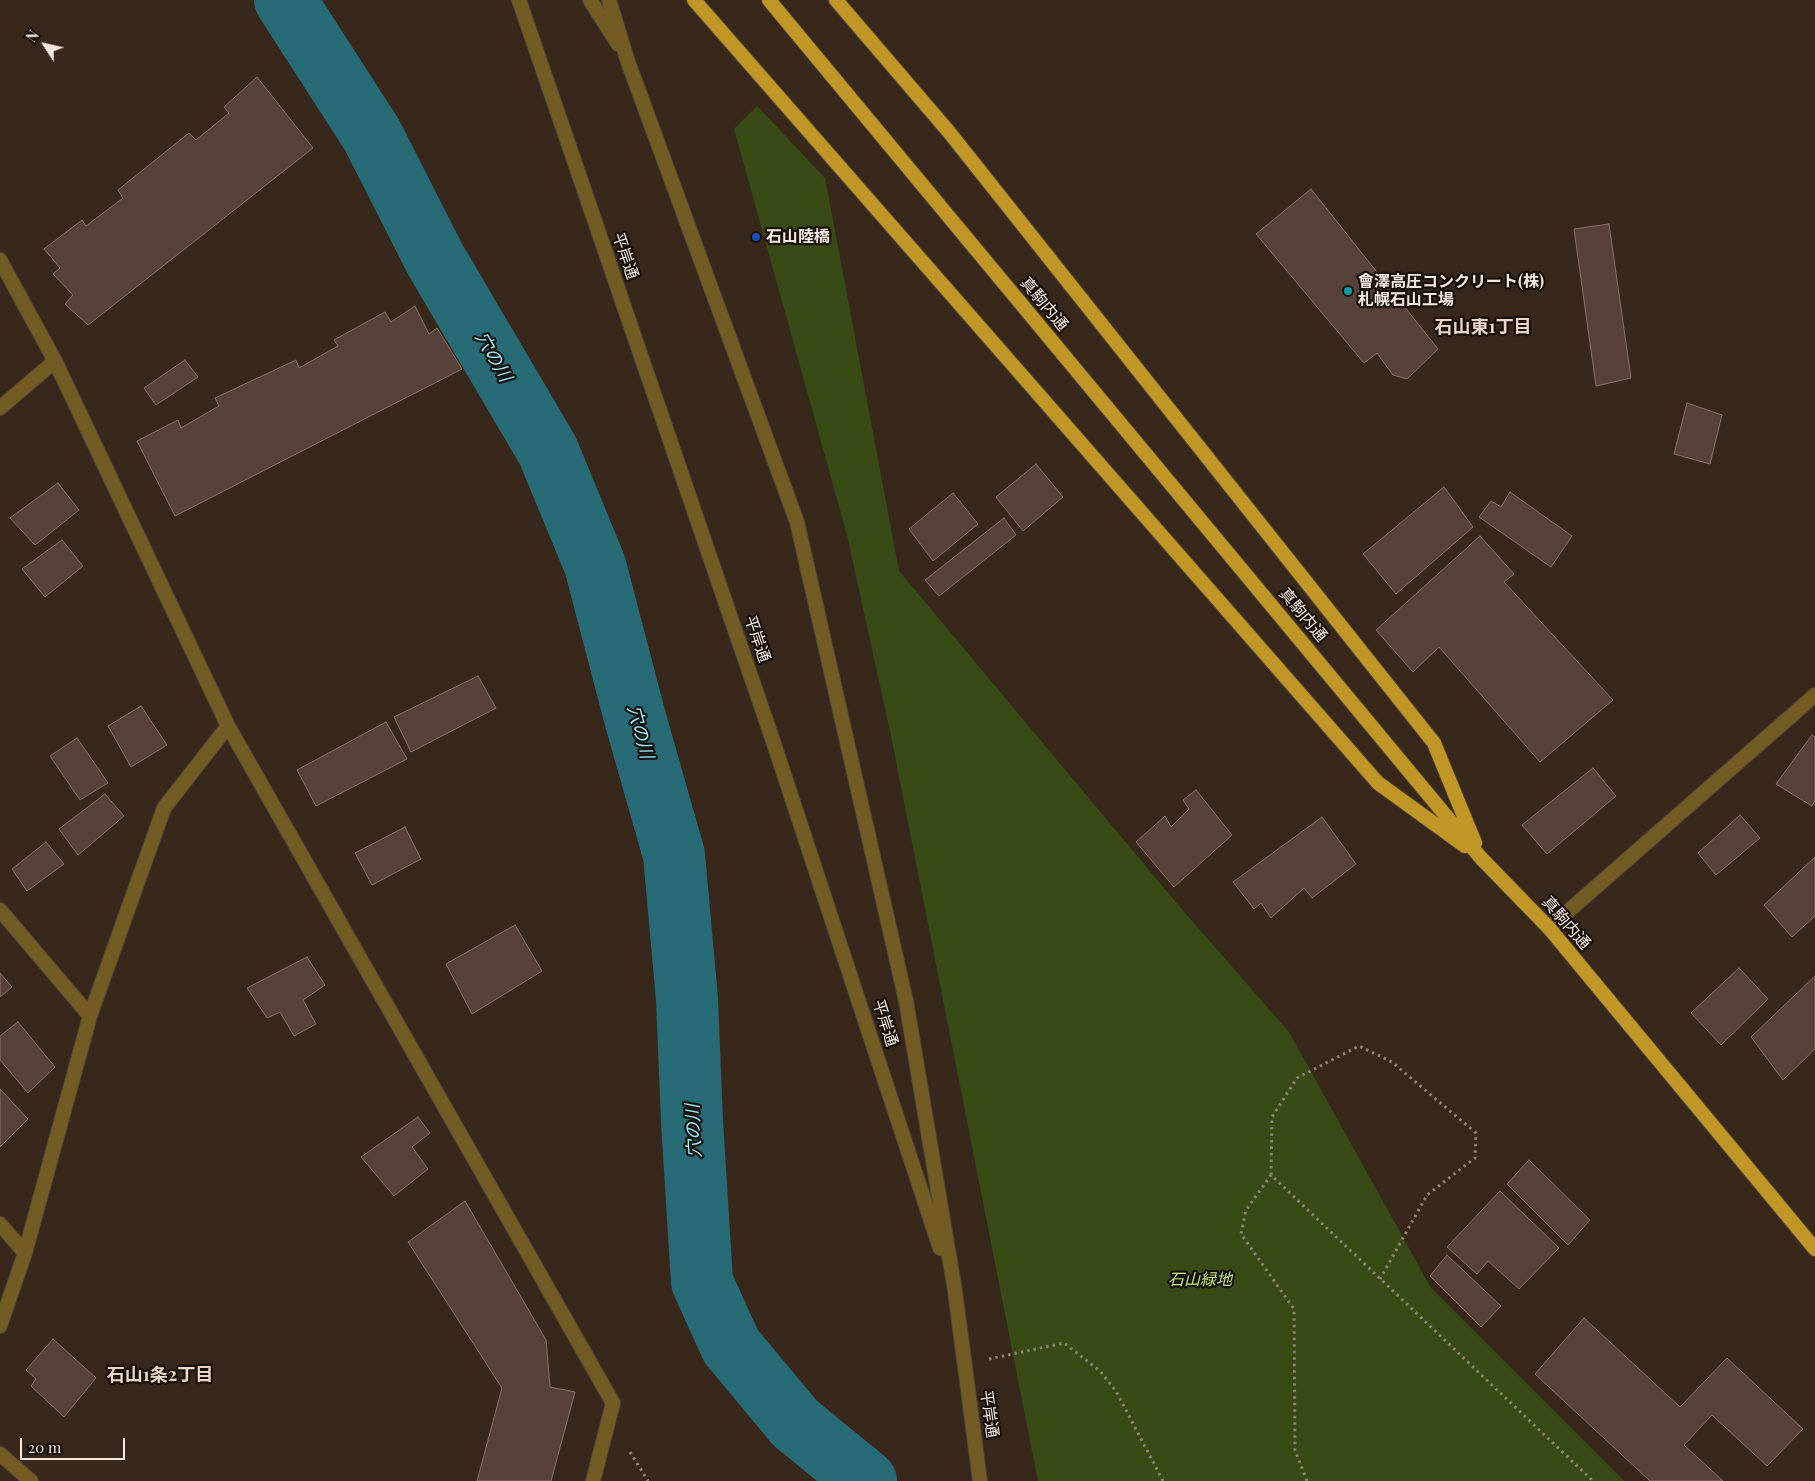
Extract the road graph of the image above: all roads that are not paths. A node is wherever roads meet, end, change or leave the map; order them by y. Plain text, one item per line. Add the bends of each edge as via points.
1 (519, 0) edge
2 (590, 0) edge
3 (609, 0) edge
4 (694, 0) edge
5 (769, 0) edge
6 (836, 0) edge
7 (628, 62) junction
8 (0, 260) edge
9 (55, 361) junction
10 (0, 408) edge
11 (1815, 695) edge
12 (228, 726) junction
13 (1482, 858) junction
14 (0, 910) edge
15 (1549, 928) junction
16 (90, 1016) junction
17 (0, 1224) edge
18 (1815, 1249) edge
19 (25, 1253) junction
20 (955, 1291) junction
21 (0, 1326) edge
22 (0, 1454) edge
23 (31, 1481) edge
24 (593, 1481) edge
25 (980, 1481) edge

1 - 20 street, 平岸通 via 769,729
2 - 7 street
3 - 7 street, 平岸通
4 - 13 highway via 1378,783
5 - 13 highway, 真駒内通
6 - 13 highway via 955,140 1434,743
7 - 20 street, 平岸通 via 797,522 906,1001
8 - 9 street
9 - 10 street
9 - 12 street
11 - 15 street
12 - 16 street via 164,808
12 - 24 street via 613,1403
13 - 15 highway, 真駒内通
14 - 16 street
15 - 18 highway, 真駒内通
16 - 19 street
17 - 19 street
19 - 21 street
20 - 25 street, 平岸通
22 - 23 street

